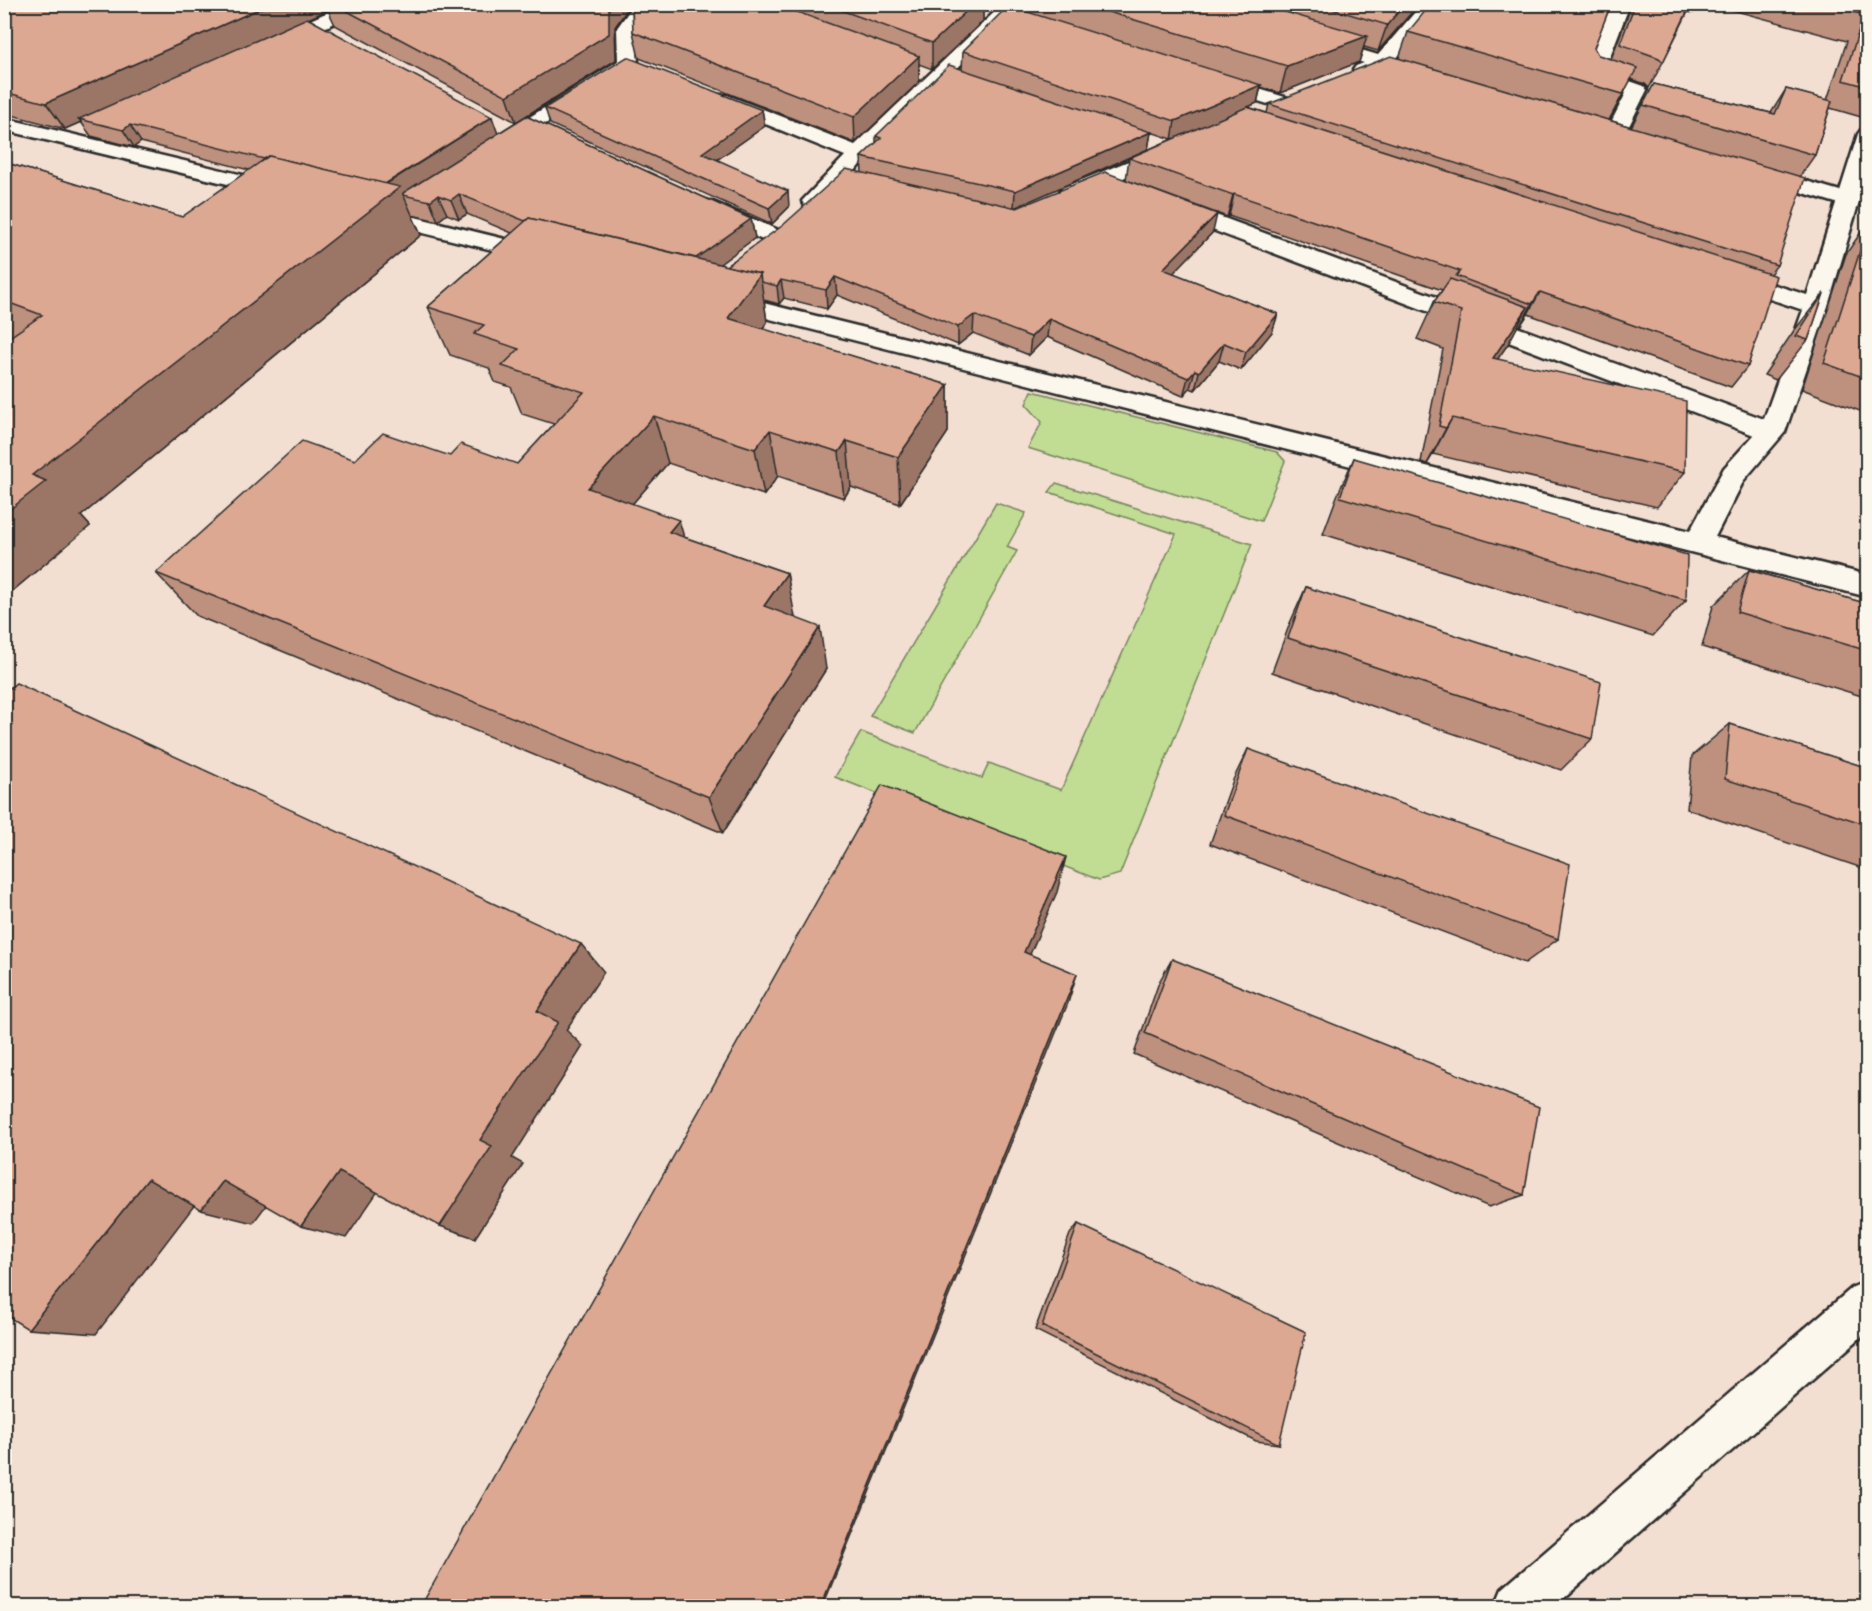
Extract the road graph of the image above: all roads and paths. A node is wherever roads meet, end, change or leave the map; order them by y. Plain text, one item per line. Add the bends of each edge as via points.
1 (362, 4) edge
2 (643, 4) edge
3 (1432, 4) edge
4 (1621, 4) edge
5 (979, 11) dead end
6 (1011, 15) edge
7 (316, 25) junction
8 (336, 36) edge
9 (1303, 39) edge
10 (262, 49) edge
11 (628, 63) junction
12 (1382, 63) junction
13 (650, 71) edge
14 (916, 72) edge
15 (942, 76) junction
16 (1203, 78) edge
17 (1342, 78) edge
18 (1438, 79) edge
19 (968, 80) edge
20 (705, 93) edge
21 (1301, 94) edge
22 (1281, 102) junction
23 (1252, 116) edge
24 (496, 123) dead end
25 (4, 124) edge
26 (93, 124) edge
27 (1594, 125) edge
28 (523, 129) junction
29 (1616, 132) junction
30 (1868, 134) edge
31 (551, 135) edge
32 (1638, 138) edge
33 (66, 140) junction
34 (1150, 141) edge
35 (486, 153) edge
36 (858, 154) junction
37 (1738, 167) edge
38 (839, 177) junction
39 (1101, 180) junction
40 (861, 182) edge
41 (295, 195) edge
42 (690, 198) edge
43 (1848, 200) junction
44 (1048, 203) edge
45 (352, 208) edge
46 (559, 260) edge
47 (1715, 273) edge
48 (697, 294) edge
49 (1816, 306) junction
50 (1772, 432) junction
51 (1698, 542) junction
52 (1868, 586) edge
53 (1868, 1302) edge
54 (1519, 1606) edge

1 - 7 street
2 - 11 street via 626,28
3 - 12 street
4 - 29 street via 1593,75 1637,90
5 - 6 street
6 - 15 street
7 - 8 street
7 - 10 street
9 - 12 street
11 - 13 street
11 - 28 street
12 - 17 street
12 - 18 street
14 - 15 street
15 - 19 street
15 - 36 street
16 - 22 street
20 - 36 street
21 - 22 street
22 - 23 street
24 - 28 street
25 - 33 street
26 - 33 street
27 - 29 street
28 - 31 street
28 - 35 street
29 - 32 street
30 - 43 street
33 - 41 street
34 - 39 street via 1178,147
36 - 38 street
37 - 43 street
38 - 40 street
38 - 42 street via 766,243
39 - 44 street
39 - 50 street
43 - 49 street
45 - 46 street via 396,210
47 - 49 street
48 - 51 street
49 - 50 street
50 - 51 street via 1733,475
51 - 52 street
53 - 54 street

